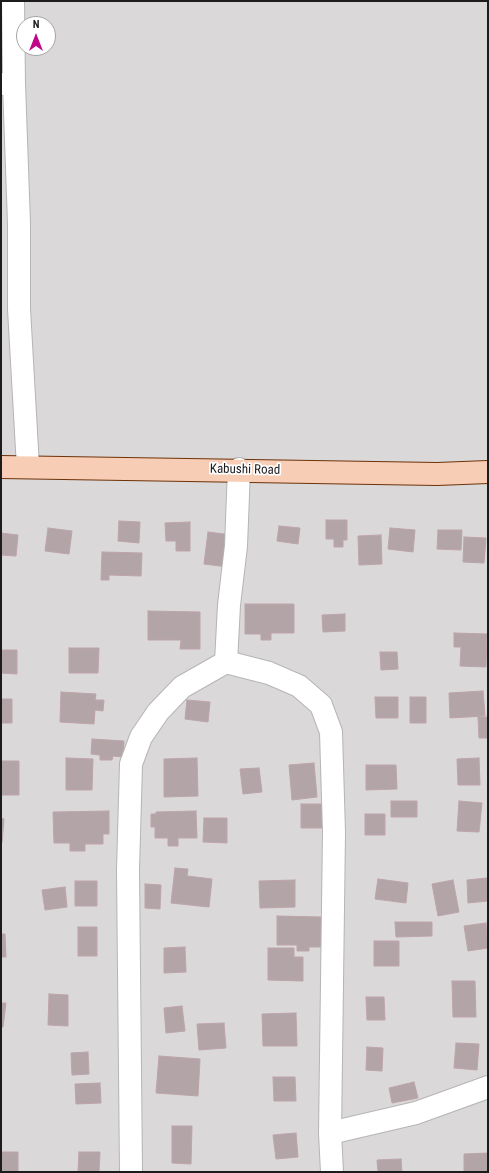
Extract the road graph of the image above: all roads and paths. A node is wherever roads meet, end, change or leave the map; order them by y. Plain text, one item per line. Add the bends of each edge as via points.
1 (13, 1) edge
2 (7, 84) edge
3 (10, 309) edge
4 (1, 467) edge
5 (28, 467) junction
6 (239, 469) junction
7 (488, 472) edge
8 (226, 662) junction
9 (488, 1087) edge
10 (330, 1132) junction
11 (131, 1172) edge
12 (332, 1172) edge

1 - 2 street
2 - 3 street via 19,224
3 - 5 street
4 - 5 main road, Kabushi Road
5 - 6 main road, Kabushi Road
6 - 7 main road, Kabushi Road via 437,474
6 - 8 street via 236,546
8 - 10 street via 269,673 299,686 321,705 331,732 334,832
8 - 11 street via 182,687 158,712 141,737 132,764 128,870
9 - 10 street via 416,1113
10 - 12 street

